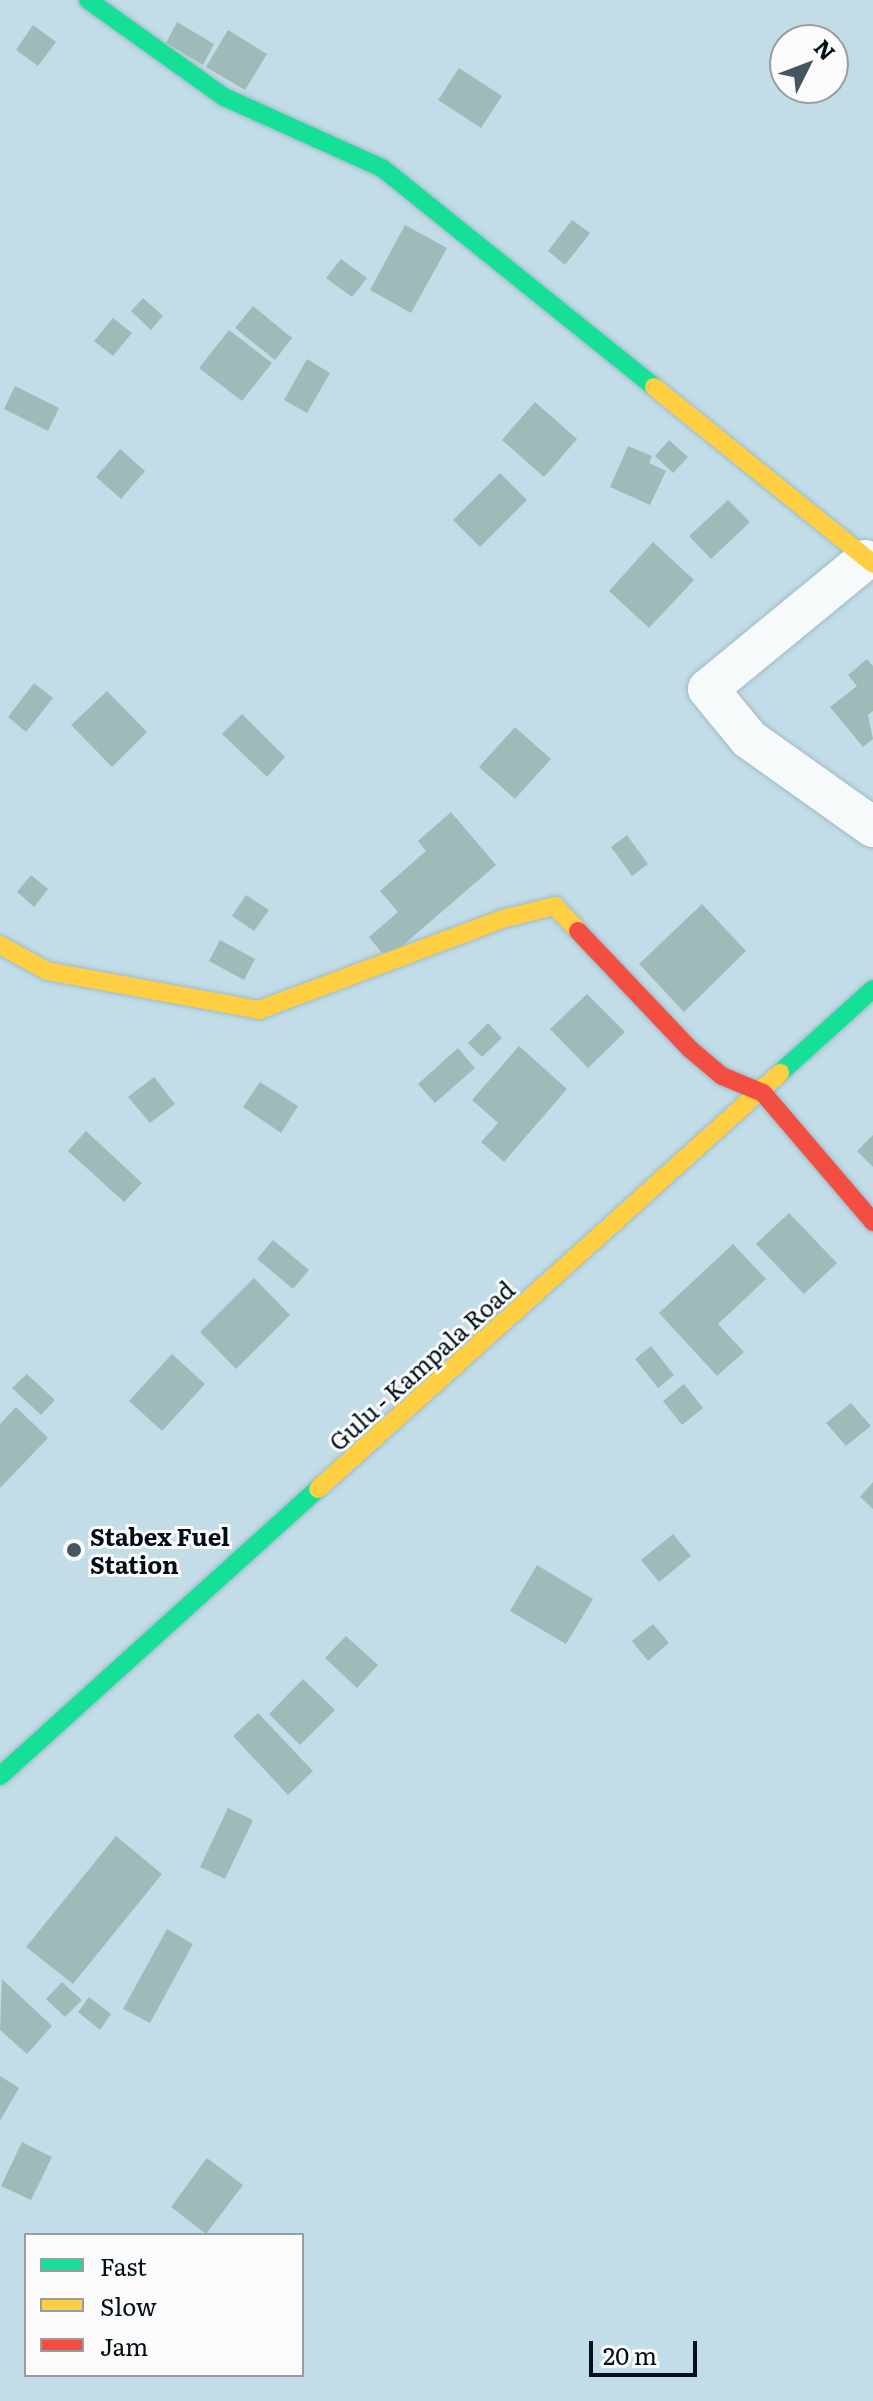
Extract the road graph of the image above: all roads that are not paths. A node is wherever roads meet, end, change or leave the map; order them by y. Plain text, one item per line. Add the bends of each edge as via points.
1 (88, 0) edge
2 (869, 562) edge
3 (873, 827) edge
4 (0, 945) edge
5 (873, 989) edge
6 (763, 1093) junction
7 (873, 1222) edge
8 (0, 1776) edge

1 - 2 street via 224,97 382,168
2 - 3 street via 708,689 749,739
4 - 6 street via 47,971 259,1010 502,919 555,906 690,1049 722,1076
5 - 6 street, Gulu - Kampala Road
6 - 7 street
6 - 8 street, Gulu - Kampala Road

